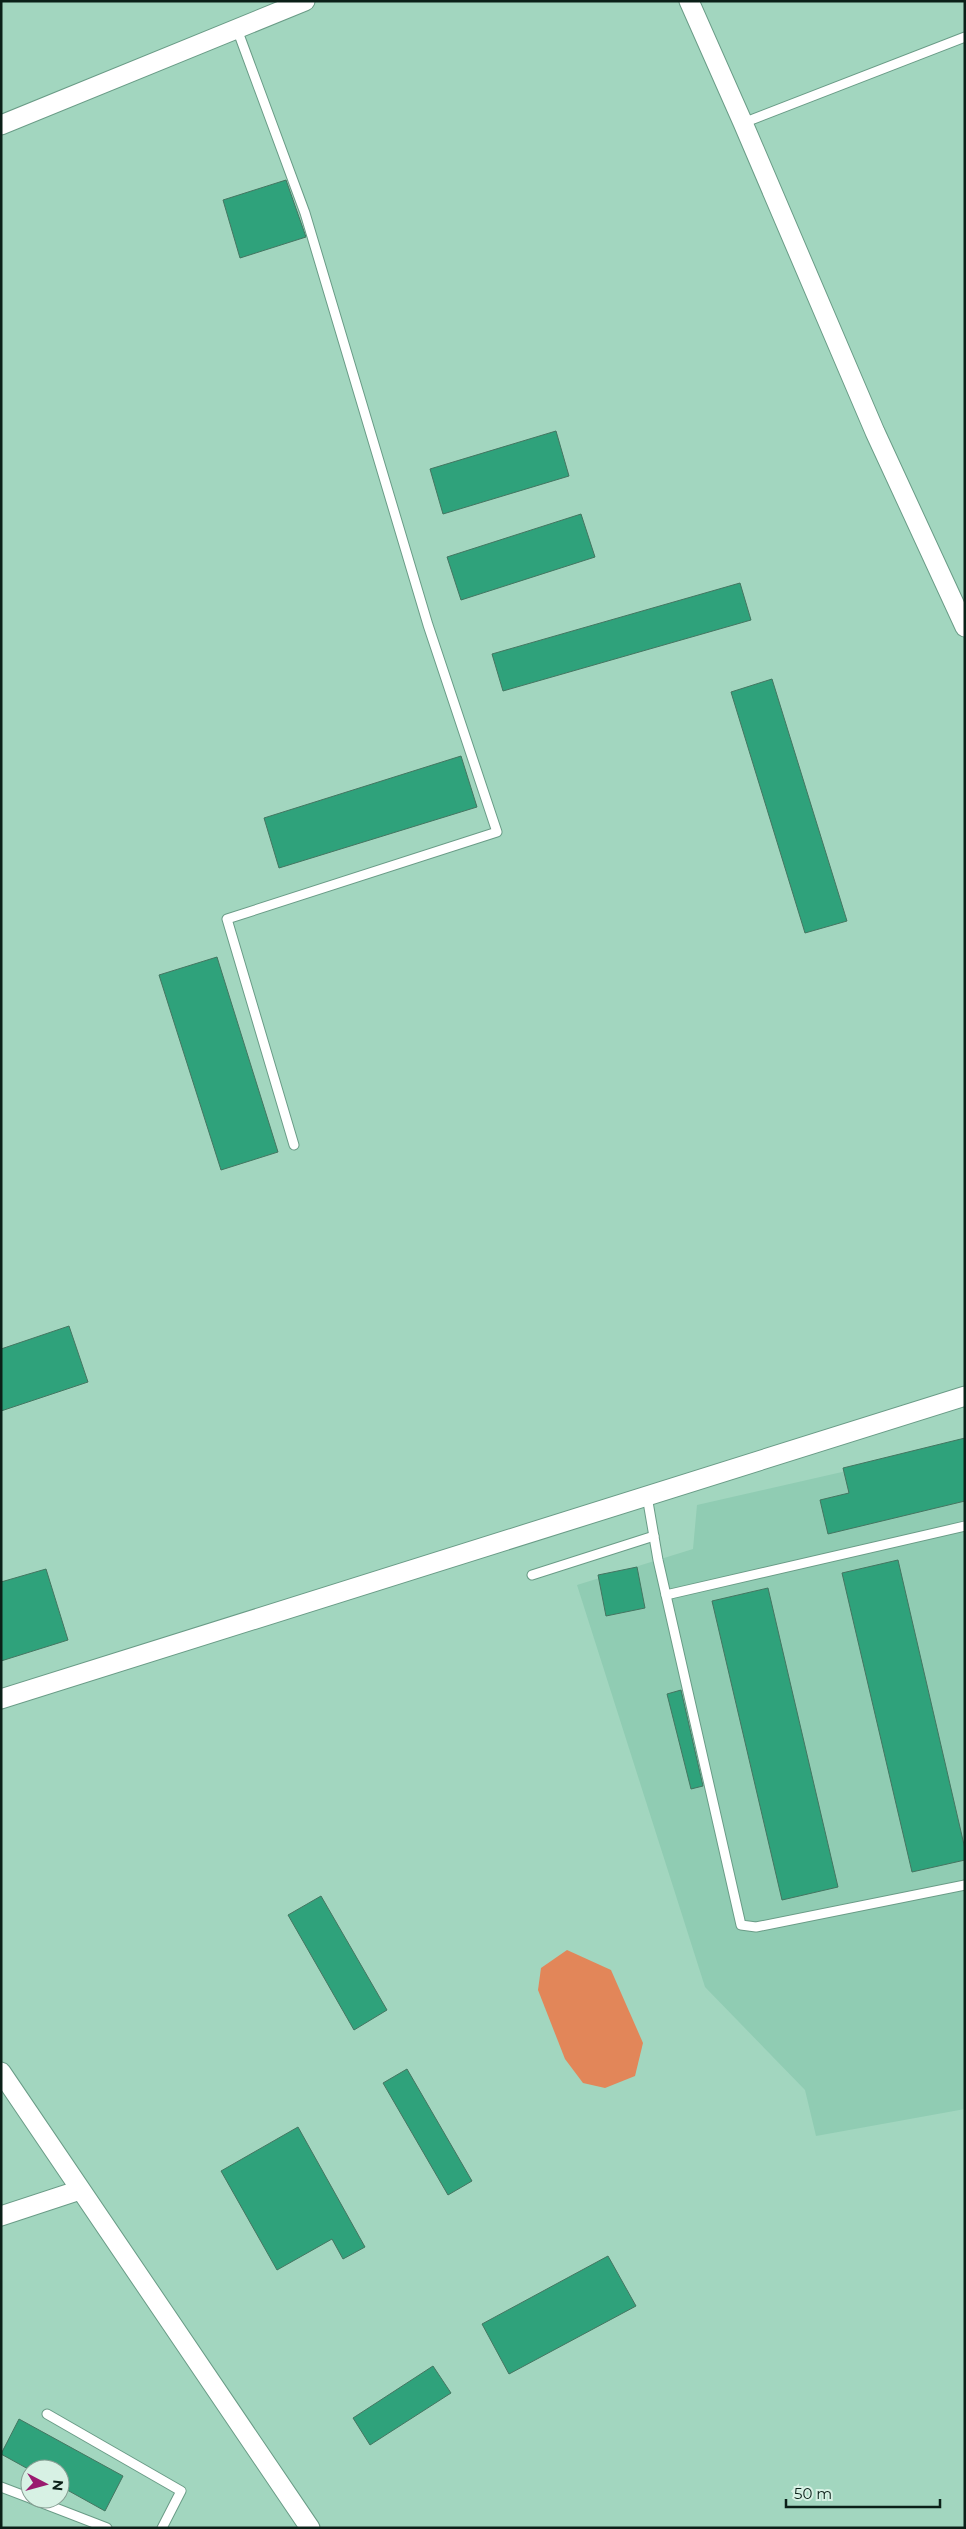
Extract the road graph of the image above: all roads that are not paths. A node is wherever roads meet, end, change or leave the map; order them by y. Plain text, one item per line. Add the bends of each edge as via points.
1 (305, 1) edge
2 (688, 1) edge
3 (237, 29) junction
4 (965, 37) edge
5 (743, 123) junction
6 (1, 125) edge
7 (965, 627) edge
8 (294, 1144) dead end
9 (965, 1396) edge
10 (647, 1496) junction
11 (965, 1526) edge
12 (654, 1536) junction
13 (532, 1575) dead end
14 (666, 1595) junction
15 (1, 1699) edge
16 (965, 1885) edge
17 (1, 2072) edge
18 (80, 2190) junction
19 (1, 2216) edge
20 (47, 2414) dead end
21 (1, 2487) edge
22 (20, 2495) edge
23 (57, 2509) edge
24 (107, 2528) edge
25 (162, 2528) edge
26 (310, 2528) edge

1 - 3 street
2 - 5 street
3 - 6 street
3 - 8 lane via 305,213 428,626 498,832 226,919
4 - 5 lane
5 - 7 street via 875,432
9 - 10 street
10 - 12 lane
10 - 15 street
11 - 14 lane
12 - 13 lane
12 - 14 lane
14 - 16 lane via 741,1925 756,1927
17 - 18 street
18 - 19 street
18 - 26 street
20 - 25 lane via 181,2491
21 - 22 lane
23 - 24 lane

